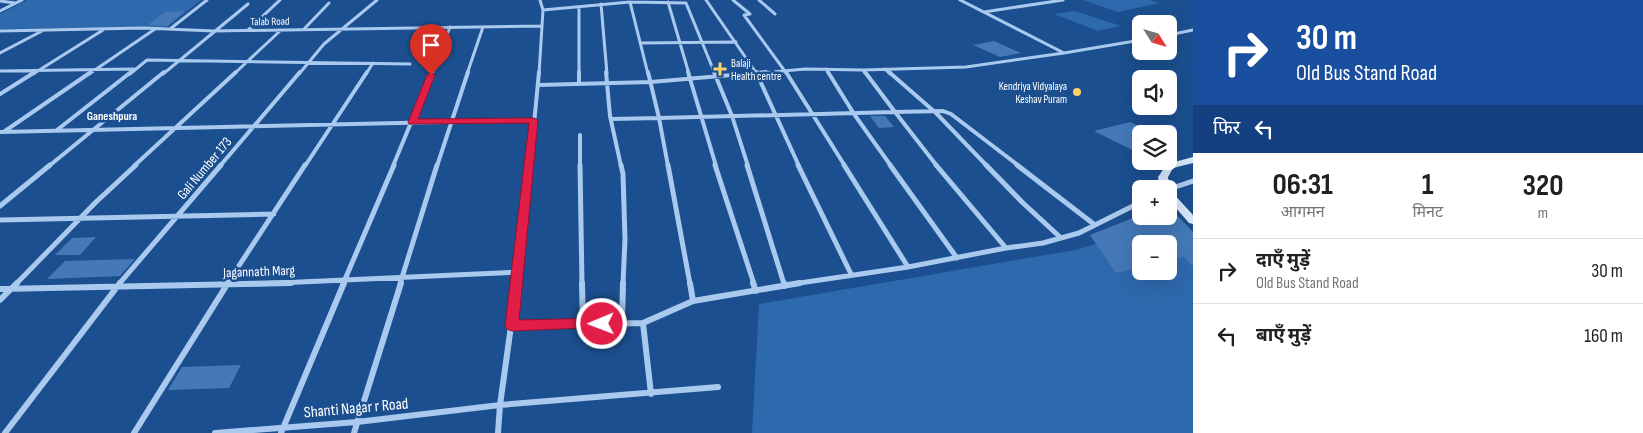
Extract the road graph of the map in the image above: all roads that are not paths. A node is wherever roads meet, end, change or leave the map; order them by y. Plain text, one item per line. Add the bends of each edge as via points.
1 (22, 0) edge
2 (207, 0) edge
3 (280, 0) edge
4 (377, 0) edge
5 (540, 0) edge
6 (706, 0) edge
7 (734, 0) edge
8 (759, 0) edge
9 (960, 0) edge
10 (1063, 0) edge
11 (0, 1) edge
12 (621, 1) edge
13 (630, 2) junction
14 (668, 2) junction
15 (16, 3) junction
16 (329, 3) dead end
17 (248, 4) dead end
18 (601, 4) junction
19 (579, 7) junction
20 (0, 10) edge
21 (543, 10) junction
22 (984, 12) junction
23 (774, 14) dead end
24 (541, 26) junction
25 (450, 27) junction
26 (483, 27) junction
27 (103, 29) junction
28 (156, 29) junction
29 (170, 29) junction
30 (304, 29) junction
31 (343, 29) junction
32 (248, 30) junction
33 (281, 30) junction
34 (1193, 30) edge
35 (0, 31) edge
36 (9, 31) junction
37 (43, 31) junction
38 (214, 31) junction
39 (1178, 33) edge
40 (0, 35) edge
41 (702, 42) junction
42 (736, 42) junction
43 (1132, 42) edge
44 (641, 43) junction
45 (680, 43) junction
46 (0, 53) edge
47 (1064, 54) junction
48 (180, 61) junction
49 (246, 62) junction
50 (308, 63) junction
51 (373, 63) junction
52 (410, 64) dead end
53 (135, 69) junction
54 (826, 69) junction
55 (885, 69) junction
56 (38, 70) junction
57 (95, 70) junction
58 (785, 70) junction
59 (863, 70) junction
60 (0, 71) edge
61 (756, 72) junction
62 (716, 76) junction
63 (692, 78) junction
64 (651, 82) junction
65 (608, 83) junction
66 (579, 84) junction
67 (538, 85) junction
68 (0, 94) edge
69 (895, 112) junction
70 (936, 113) junction
71 (854, 114) junction
72 (774, 115) junction
73 (812, 115) junction
74 (732, 116) junction
75 (702, 117) junction
76 (659, 118) junction
77 (611, 119) junction
78 (534, 120) junction
79 (451, 121) junction
80 (413, 122) junction
81 (334, 124) junction
82 (255, 126) junction
83 (174, 127) junction
84 (95, 129) junction
85 (56, 130) junction
86 (1, 132) edge
87 (580, 135) dead end
88 (1193, 160) edge
89 (1164, 180) edge
90 (1193, 181) edge
91 (1177, 186) edge
92 (1177, 203) edge
93 (0, 206) edge
94 (1132, 206) edge
95 (274, 214) junction
96 (179, 215) junction
97 (82, 218) junction
98 (0, 220) edge
99 (1193, 221) edge
100 (1095, 225) junction
101 (1061, 238) junction
102 (1006, 248) junction
103 (957, 258) junction
104 (908, 267) junction
105 (519, 272) junction
106 (850, 274) junction
107 (402, 279) junction
108 (343, 281) junction
109 (226, 285) junction
110 (785, 286) junction
111 (116, 288) junction
112 (0, 289) edge
113 (12, 289) junction
114 (756, 291) junction
115 (0, 300) edge
116 (693, 301) junction
117 (622, 323) junction
118 (643, 323) junction
119 (583, 324) junction
120 (512, 326) junction
121 (718, 387) dead end
122 (652, 394) junction
123 (500, 405) junction
124 (357, 422) junction
125 (282, 430) edge
126 (4, 433) edge
127 (134, 433) edge
128 (215, 433) edge
129 (354, 433) edge
130 (498, 433) edge

1 - 15 street
2 - 29 street
3 - 32 street
4 - 31 street, Gali Number 173
5 - 21 street
6 - 42 street
7 - 58 street via 750,14 744,16
8 - 23 street
9 - 22 street
10 - 22 street
11 - 15 street
12 - 13 street
12 - 18 street
13 - 14 street
13 - 44 street
14 - 41 street via 686,3
14 - 45 street
15 - 20 street
16 - 30 street
17 - 38 street
18 - 19 street
18 - 65 street
19 - 21 street
19 - 66 street
21 - 24 street
22 - 47 street
24 - 26 street, Talab Road
24 - 67 street
25 - 26 street, Talab Road
25 - 31 street, Talab Road
25 - 80 street
26 - 79 street
27 - 28 street, Talab Road
27 - 37 street, Talab Road
27 - 56 street
28 - 29 street, Talab Road
28 - 57 street
29 - 38 street, Talab Road
30 - 31 street, Talab Road
30 - 33 street, Talab Road
31 - 50 street, Gali Number 173
32 - 33 street, Talab Road
32 - 38 street, Talab Road
33 - 49 street
34 - 39 street
35 - 36 street, Talab Road
36 - 37 street, Talab Road
36 - 40 street
37 - 46 street
38 - 48 street
41 - 42 street
41 - 45 street
41 - 62 street
42 - 61 street
43 - 47 street
44 - 45 street
44 - 64 street
45 - 63 street
47 - 55 street via 966,67
48 - 49 street
48 - 53 street via 148,60
48 - 84 street
49 - 50 street
49 - 83 street
50 - 51 street
50 - 82 street, Gali Number 173
51 - 52 street
51 - 81 street
53 - 57 street
53 - 85 street
54 - 58 street
54 - 59 street
54 - 71 street
55 - 59 street
55 - 70 street
56 - 57 street
56 - 60 street
56 - 68 street
57 - 86 street
58 - 61 street
58 - 73 street
59 - 69 street
61 - 62 street
61 - 72 street
62 - 63 street
62 - 74 street
63 - 64 street
63 - 75 street
64 - 65 street
64 - 76 street
65 - 66 street
65 - 77 street
66 - 67 street
67 - 78 street
69 - 70 street
69 - 71 street
69 - 102 street
70 - 100 street via 944,111 951,114
70 - 101 street
71 - 73 street
71 - 103 street
72 - 73 street
72 - 74 street
72 - 106 street
73 - 104 street
74 - 75 street
74 - 110 street
75 - 76 street
75 - 114 street
76 - 77 street
76 - 116 street
77 - 117 street via 624,182
78 - 79 street
78 - 105 street
79 - 80 street
79 - 107 street
80 - 81 street
80 - 108 street
81 - 82 street
81 - 95 street
82 - 83 street
82 - 96 street, Gali Number 173
83 - 84 street
83 - 97 street
84 - 85 street
84 - 93 street
85 - 86 street
87 - 119 street
88 - 89 main road via 1170,166
90 - 91 street
92 - 99 main road
94 - 100 street
95 - 96 street
95 - 109 street
96 - 97 street
96 - 111 street, Gali Number 173
97 - 98 street
97 - 113 street
100 - 101 street
101 - 102 street
102 - 103 street
103 - 104 street
104 - 106 street
105 - 107 street, Jagannath Marg
105 - 120 street
106 - 110 street
107 - 108 street, Jagannath Marg
107 - 124 street
108 - 109 street, Jagannath Marg
108 - 125 street
109 - 111 street, Jagannath Marg
109 - 127 street
110 - 114 street
111 - 113 street, Jagannath Marg
111 - 126 street, Gali Number 173
112 - 113 street, Jagannath Marg
113 - 115 street
114 - 116 street
116 - 118 street
117 - 118 street
117 - 119 street
118 - 122 street
119 - 120 street
120 - 123 street
121 - 122 street, Shanti Nagar r Road
122 - 123 street, Shanti Nagar r Road
123 - 124 street, Shanti Nagar r Road
123 - 130 street
124 - 125 street, Shanti Nagar r Road
124 - 129 street
125 - 128 street, Shanti Nagar r Road

